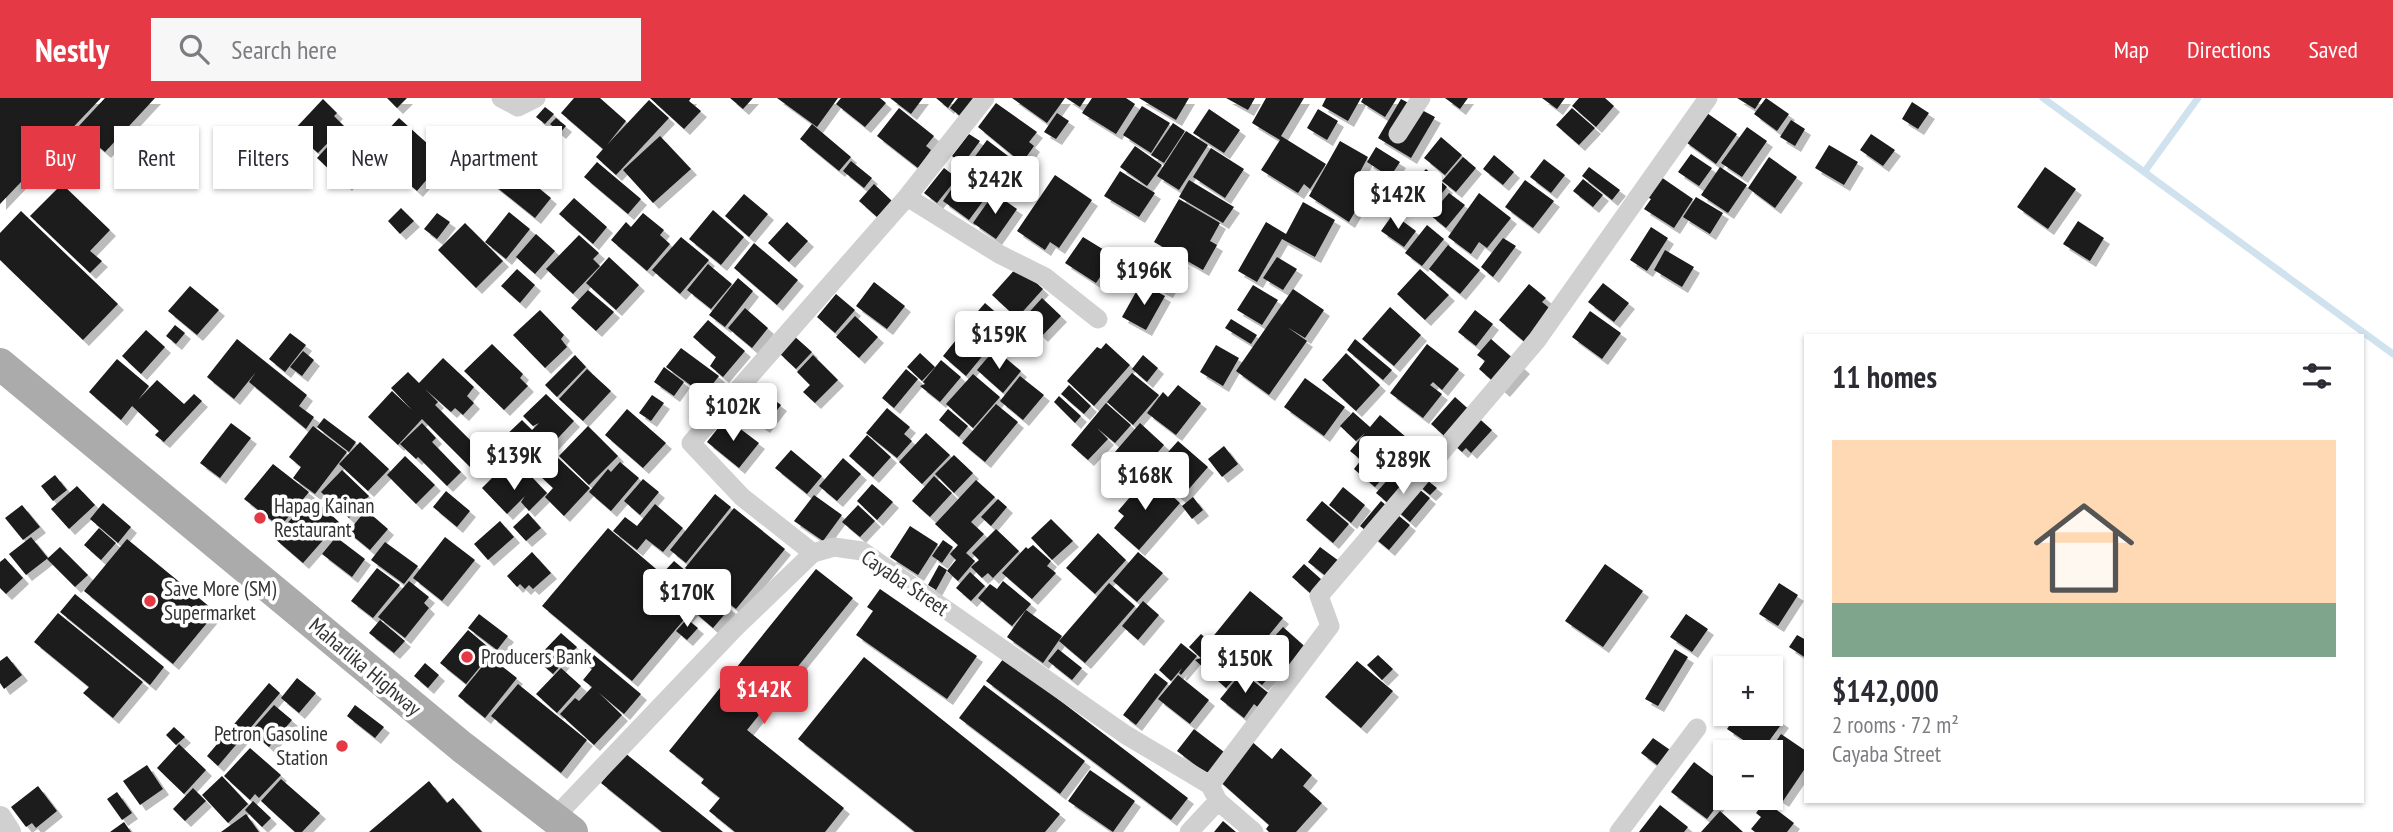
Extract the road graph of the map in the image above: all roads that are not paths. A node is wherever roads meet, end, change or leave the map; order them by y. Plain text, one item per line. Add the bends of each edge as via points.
1 (501, 98) edge
2 (536, 98) edge
3 (985, 98) edge
4 (1421, 98) edge
5 (1708, 98) edge
6 (1398, 134) dead end
7 (908, 197) junction
8 (1098, 319) dead end
9 (0, 364) edge
10 (813, 552) junction
11 (1697, 728) dead end
12 (1214, 793) junction
13 (0, 818) edge
14 (563, 825) edge
15 (9, 832) edge
16 (1189, 832) edge
17 (1254, 832) edge
18 (1619, 832) edge

1 - 2 street via 518,107
3 - 7 street
4 - 6 street
5 - 12 street via 1537,340 1319,596 1330,626
7 - 8 street via 1045,277
7 - 10 street via 691,443 743,497
9 - 14 main road, Maharlika Highway via 442,731
10 - 12 street, Cayaba Street via 834,547 862,551
10 - 14 street via 735,628
11 - 18 street
12 - 16 street
12 - 17 street, Cayaba Street
13 - 15 street

